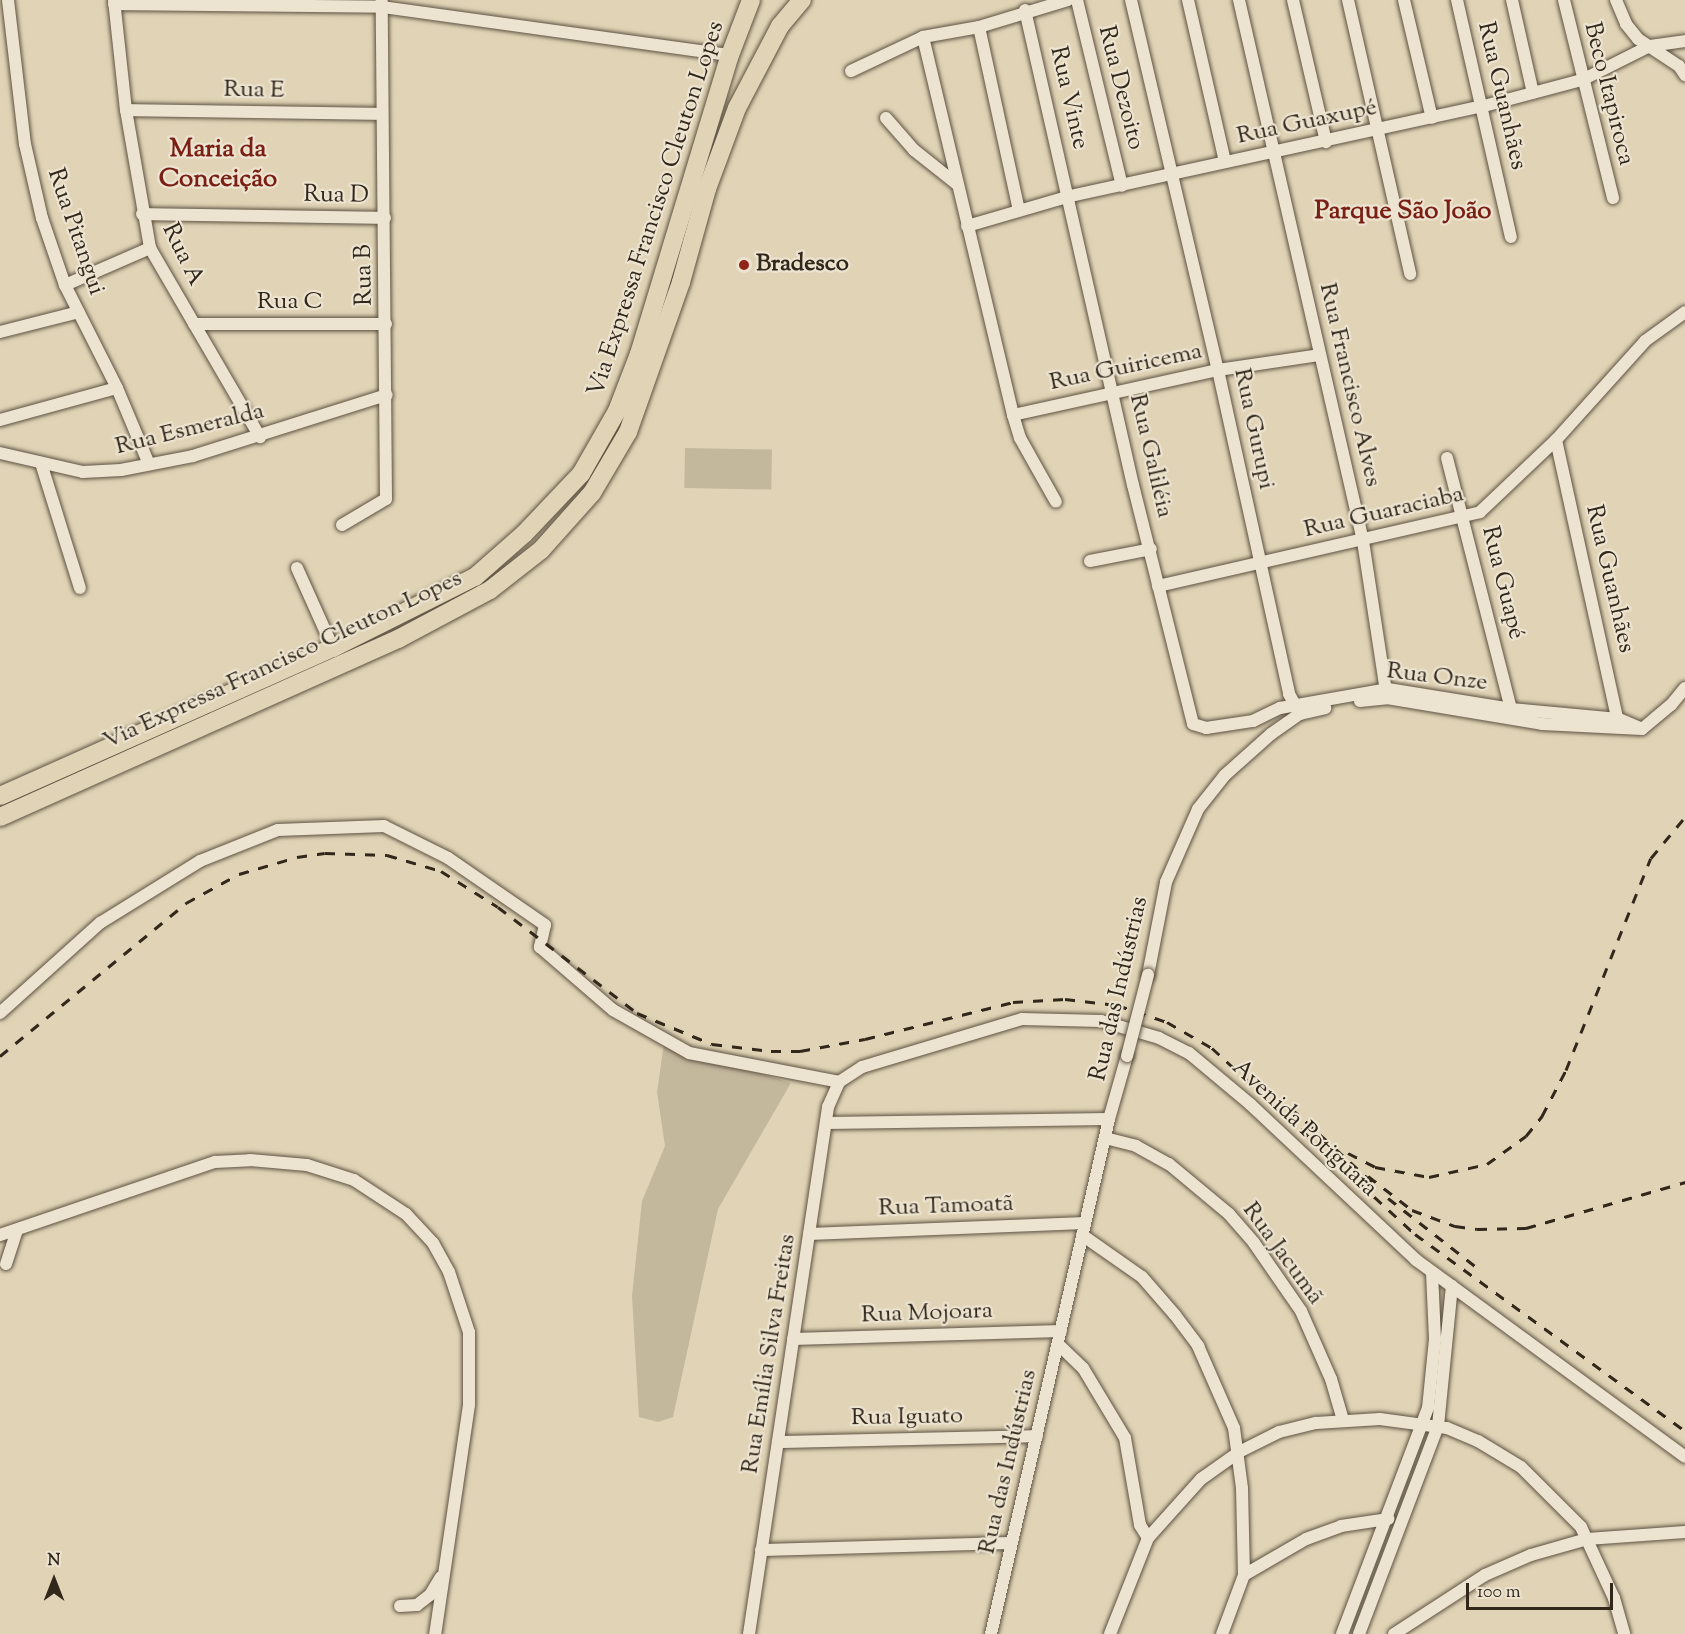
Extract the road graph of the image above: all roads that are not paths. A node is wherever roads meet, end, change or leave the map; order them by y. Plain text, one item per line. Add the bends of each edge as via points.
1 (8, 0) edge
2 (751, 0) edge
3 (802, 0) edge
4 (1068, 0) edge
5 (1077, 0) edge
6 (1131, 0) edge
7 (1188, 0) edge
8 (1239, 0) edge
9 (1293, 0) edge
10 (1348, 0) edge
11 (1404, 0) edge
12 (1457, 0) edge
13 (1512, 0) edge
14 (1564, 0) edge
15 (1616, 0) edge
16 (114, 2) edge
17 (382, 4) edge
18 (1025, 10) junction
19 (979, 27) junction
20 (923, 37) junction
21 (1685, 41) edge
22 (1650, 46) junction
23 (730, 55) junction
24 (851, 71) dead end
25 (1685, 75) edge
26 (1582, 80) junction
27 (1533, 93) junction
28 (1484, 106) junction
29 (126, 110) junction
30 (381, 114) junction
31 (886, 118) dead end
32 (1432, 118) junction
33 (1379, 129) junction
34 (1326, 142) junction
35 (1275, 152) junction
36 (1225, 162) junction
37 (1172, 174) junction
38 (958, 185) junction
39 (1122, 186) junction
40 (1070, 196) junction
41 (1613, 198) dead end
42 (1019, 210) junction
43 (142, 214) junction
44 (385, 218) junction
45 (967, 226) junction
46 (1511, 237) dead end
47 (150, 248) junction
48 (1410, 274) dead end
49 (65, 285) junction
50 (79, 312) junction
51 (1685, 312) edge
52 (194, 324) junction
53 (386, 324) junction
54 (0, 332) edge
55 (1319, 355) junction
56 (1218, 370) junction
57 (117, 388) junction
58 (1114, 391) junction
59 (387, 395) junction
60 (1013, 414) junction
61 (0, 420) edge
62 (260, 436) junction
63 (1556, 440) junction
64 (0, 453) edge
65 (1447, 458) dead end
66 (41, 463) junction
67 (149, 464) junction
68 (1056, 502) dead end
69 (1463, 515) junction
70 (342, 525) dead end
71 (1363, 540) junction
72 (1151, 549) junction
73 (1090, 561) dead end
74 (1261, 563) junction
75 (297, 568) dead end
76 (1158, 586) junction
77 (80, 588) dead end
78 (333, 648) junction
79 (1685, 688) edge
80 (1289, 694) junction
81 (1388, 694) junction
82 (1280, 708) junction
83 (1298, 710) junction
84 (1510, 714) junction
85 (1619, 724) junction
86 (1270, 734) junction
87 (0, 796) edge
88 (0, 817) edge
89 (0, 1013) edge
90 (839, 1082) junction
91 (1109, 1119) junction
92 (826, 1123) junction
93 (1106, 1138) junction
94 (1084, 1229) junction
95 (16, 1230) junction
96 (809, 1234) junction
97 (0, 1235) edge
98 (6, 1264) dead end
99 (1432, 1272) junction
100 (1452, 1286) junction
101 (1060, 1337) junction
102 (793, 1339) junction
103 (1343, 1420) junction
104 (1424, 1423) junction
105 (1438, 1426) junction
106 (1036, 1436) junction
107 (778, 1442) junction
108 (1239, 1452) junction
109 (1685, 1457) edge
110 (1388, 1519) junction
111 (1685, 1532) edge
112 (1148, 1538) junction
113 (1587, 1539) junction
114 (1011, 1543) junction
115 (761, 1550) junction
116 (444, 1571) junction
117 (1244, 1575) junction
118 (400, 1606) dead end
119 (435, 1634) edge
120 (749, 1634) edge
121 (991, 1634) edge
122 (1110, 1634) edge
123 (1222, 1634) edge
124 (1342, 1634) edge
125 (1359, 1634) edge
126 (1394, 1634) edge
127 (1624, 1634) edge

1 - 49 street, Rua Pitangui via 25,144 42,218
2 - 23 highway, Via Expressa Francisco Cleuton Lopes
3 - 88 highway, Via Expressa Francisco Cleuton Lopes via 780,26 741,100 707,189 681,282 628,432 592,493 541,550 490,590 398,639
4 - 18 street
5 - 39 street, Rua Dezoito
6 - 37 street, Rua Gurupi
7 - 36 street
8 - 35 street, Rua Francisco Alves
9 - 34 street
10 - 33 street
11 - 32 street
12 - 28 street, Rua Guanhães
13 - 27 street
14 - 26 street, Beco Itapiroca
15 - 22 street via 1631,32
16 - 17 street
16 - 29 street, Rua A
17 - 23 street
17 - 30 street, Rua B
18 - 19 street
18 - 40 street, Rua Vinte
19 - 20 street
19 - 42 street
20 - 24 street
20 - 38 street
21 - 22 street, Rua Guaxupé
22 - 25 street via 1679,66
22 - 26 street, Rua Guaxupé
23 - 78 highway, Via Expressa Francisco Cleuton Lopes via 639,354 616,411 581,474 524,534 475,577
26 - 27 street, Rua Guaxupé
26 - 41 street, Beco Itapiroca
27 - 28 street, Rua Guaxupé
28 - 32 street, Rua Guaxupé
28 - 46 street, Rua Guanhães
29 - 30 street, Rua E
29 - 43 street, Rua A
30 - 44 street, Rua B
31 - 38 street via 914,150
32 - 33 street, Rua Guaxupé
33 - 34 street, Rua Guaxupé
33 - 48 street
34 - 35 street, Rua Guaxupé
35 - 36 street, Rua Guaxupé
35 - 55 street, Rua Francisco Alves
36 - 37 street, Rua Guaxupé
37 - 39 street, Rua Guaxupé
37 - 56 street, Rua Gurupi
38 - 45 street
39 - 40 street, Rua Guaxupé
40 - 42 street, Rua Guaxupé
40 - 58 street, Rua Galiléia
42 - 45 street, Rua Guaxupé
43 - 44 street, Rua D
43 - 47 street, Rua A
44 - 53 street, Rua B
45 - 60 street
47 - 49 street
47 - 52 street, Rua A
49 - 50 street, Rua Pitangui
50 - 54 street
50 - 57 street, Rua Pitangui
51 - 63 street, Rua Guaraciaba via 1644,341
52 - 53 street, Rua C
52 - 62 street, Rua A
53 - 59 street, Rua B
55 - 56 street, Rua Guiricema
55 - 71 street, Rua Francisco Alves
56 - 58 street, Rua Guiricema
56 - 74 street, Rua Gurupi
57 - 61 street
57 - 67 street, Rua Pitangui
58 - 60 street, Rua Guiricema
58 - 72 street, Rua Galiléia
59 - 62 street, Rua Esmeralda
59 - 70 street, Rua B via 386,499
60 - 68 street via 1020,438
62 - 67 street, Rua Esmeralda
63 - 69 street, Rua Guaraciaba via 1492,503 1480,512
63 - 85 street, Rua Guanhães
64 - 66 street, Rua Esmeralda
65 - 69 street, Rua Guapé
66 - 67 street, Rua Esmeralda via 97,473
66 - 77 street
69 - 71 street, Rua Guaraciaba
69 - 84 street, Rua Guapé
71 - 74 street, Rua Guaraciaba
71 - 81 street, Rua Francisco Alves
72 - 73 street
72 - 76 street, Rua Galiléia
74 - 76 street, Rua Guaraciaba
74 - 80 street, Rua Gurupi
75 - 78 street
76 - 82 street, Rua Galiléia via 1193,724 1206,728 1253,721
78 - 87 highway, Via Expressa Francisco Cleuton Lopes
79 - 85 street, Rua das Indústrias via 1642,729
80 - 82 street
80 - 83 street, Rua Gurupi
81 - 83 street, Rua das Indústrias
81 - 84 street, Rua das Indústrias
82 - 83 street
82 - 86 street
83 - 86 street, Rua das Indústrias
84 - 85 street, Rua das Indústrias
86 - 91 street, Rua das Indústrias, bridge via 1225,775 1198,809 1180,844 1166,882 1148,975
89 - 90 street via 100,923 200,861 278,830 384,826 448,858 545,925 540,947 613,1010 689,1053
90 - 92 street, Rua Emília Silva Freitas
90 - 99 street, Avenida Potiguara via 862,1067 1022,1019 1101,1020 1159,1038 1189,1053 1250,1104
91 - 92 street
91 - 93 street, Rua das Indústrias
92 - 96 street, Rua Emília Silva Freitas
93 - 94 street, Rua das Indústrias
93 - 103 street, Rua Jacumã via 1136,1146 1169,1164 1229,1214 1254,1243 1301,1311 1331,1379
94 - 96 street, Rua Tamoatã
94 - 101 street, Rua das Indústrias
94 - 108 street via 1142,1277 1198,1346 1234,1428
95 - 97 street
95 - 98 street
95 - 116 street via 215,1162 250,1160 307,1165 354,1180 406,1214 433,1243 449,1272 469,1332 469,1405
96 - 102 street, Rua Emília Silva Freitas
99 - 100 street, Avenida Potiguara
99 - 104 street via 1433,1381
100 - 105 street
100 - 109 street, Avenida Potiguara
101 - 102 street, Rua Mojoara
101 - 106 street, Rua das Indústrias
101 - 112 street via 1125,1438 1140,1525
102 - 107 street, Rua Emília Silva Freitas
103 - 104 street
103 - 108 street via 1279,1432
104 - 105 street
104 - 110 street
105 - 113 street via 1478,1441 1521,1467 1581,1527
105 - 125 street
106 - 107 street, Rua Iguato
106 - 114 street, Rua das Indústrias
107 - 115 street, Rua Emília Silva Freitas
108 - 112 street via 1201,1479
108 - 117 street
110 - 117 street via 1341,1526 1306,1539
110 - 124 street
111 - 113 street
112 - 122 street
113 - 126 street via 1531,1555 1485,1575
113 - 127 street via 1614,1598
114 - 115 street
114 - 121 street, Rua das Indústrias
115 - 120 street, Rua Emília Silva Freitas
116 - 118 street via 430,1595 417,1605
116 - 119 street
117 - 123 street

